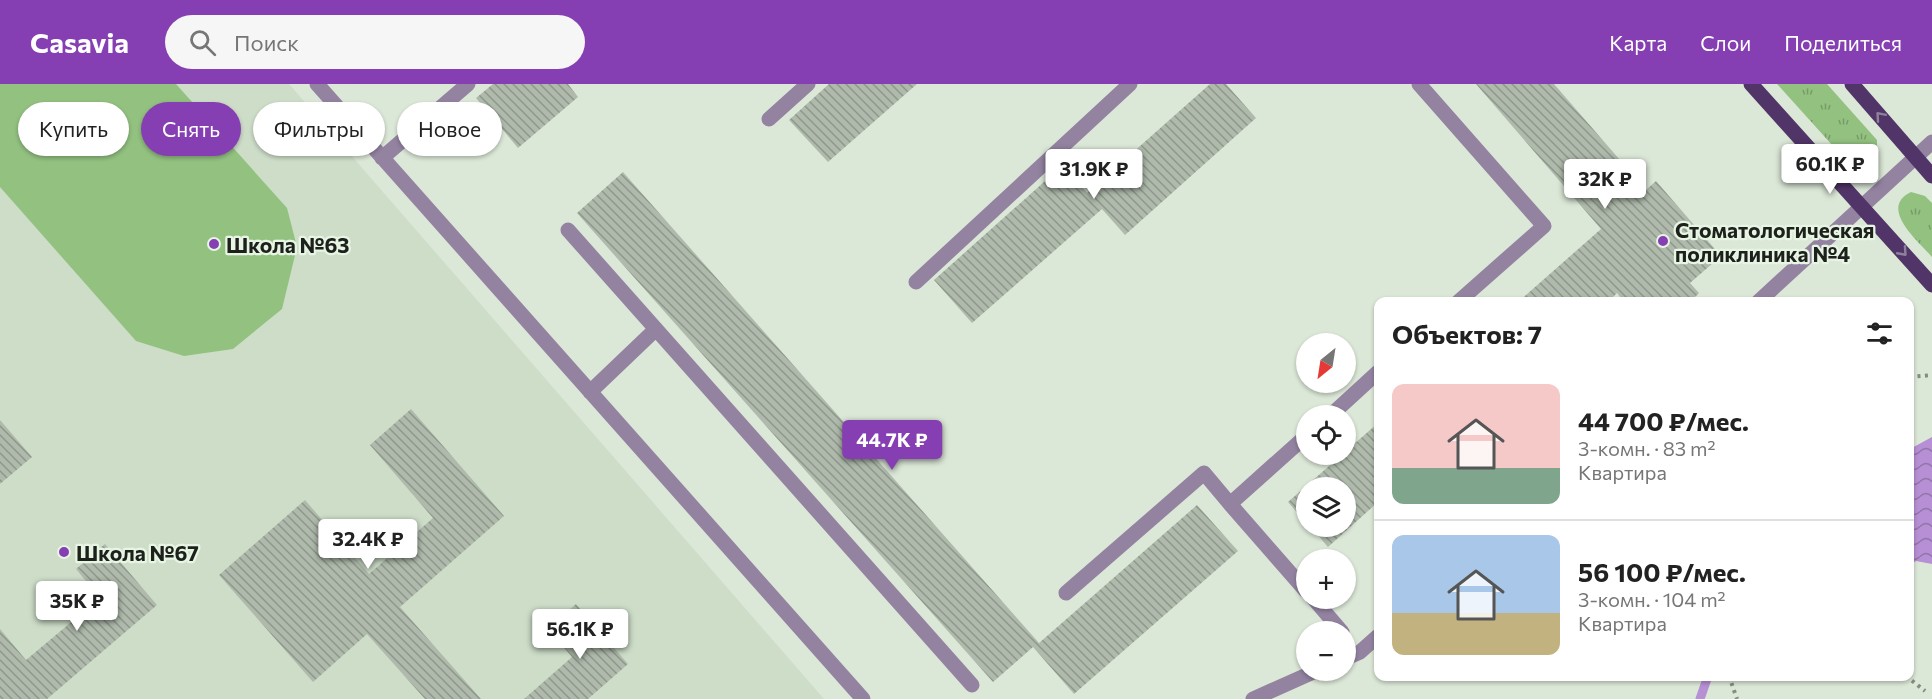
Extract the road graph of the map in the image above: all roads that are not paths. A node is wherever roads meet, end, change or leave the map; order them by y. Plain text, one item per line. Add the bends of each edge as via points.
1 (317, 84) edge
2 (468, 84) edge
3 (808, 84) edge
4 (1130, 84) edge
5 (1419, 84) edge
6 (1751, 84) edge
7 (1852, 84) edge
8 (769, 119) dead end
9 (1932, 142) edge
10 (1916, 157) junction
11 (382, 158) junction
12 (1932, 176) edge
13 (1862, 207) junction
14 (568, 230) dead end
15 (916, 282) dead end
16 (1932, 285) edge
17 (1464, 297) edge
18 (1763, 297) edge
19 (656, 328) junction
20 (1374, 376) edge
21 (590, 392) junction
22 (1342, 405) edge
23 (1296, 445) edge
24 (1230, 504) junction
25 (1296, 580) edge
26 (1066, 593) dead end
27 (1322, 609) edge
28 (1333, 621) edge
29 (1374, 639) edge
30 (1356, 653) edge
31 (1296, 680) edge
32 (972, 685) dead end
33 (863, 699) edge
34 (1253, 699) edge

1 - 11 street
2 - 11 street
3 - 8 street
4 - 15 street
5 - 17 street via 1544,225
6 - 13 main road
10 -> 7 main road
9 - 10 street
10 - 12 main road
10 - 13 street
11 - 21 street
13 -> 16 main road
13 - 18 street
14 - 19 street
19 - 21 street
19 - 32 street
20 - 22 street
21 - 33 street
23 - 24 street
24 - 25 street
24 - 26 street via 1204,472
27 - 28 street
29 - 30 street
31 - 34 street

